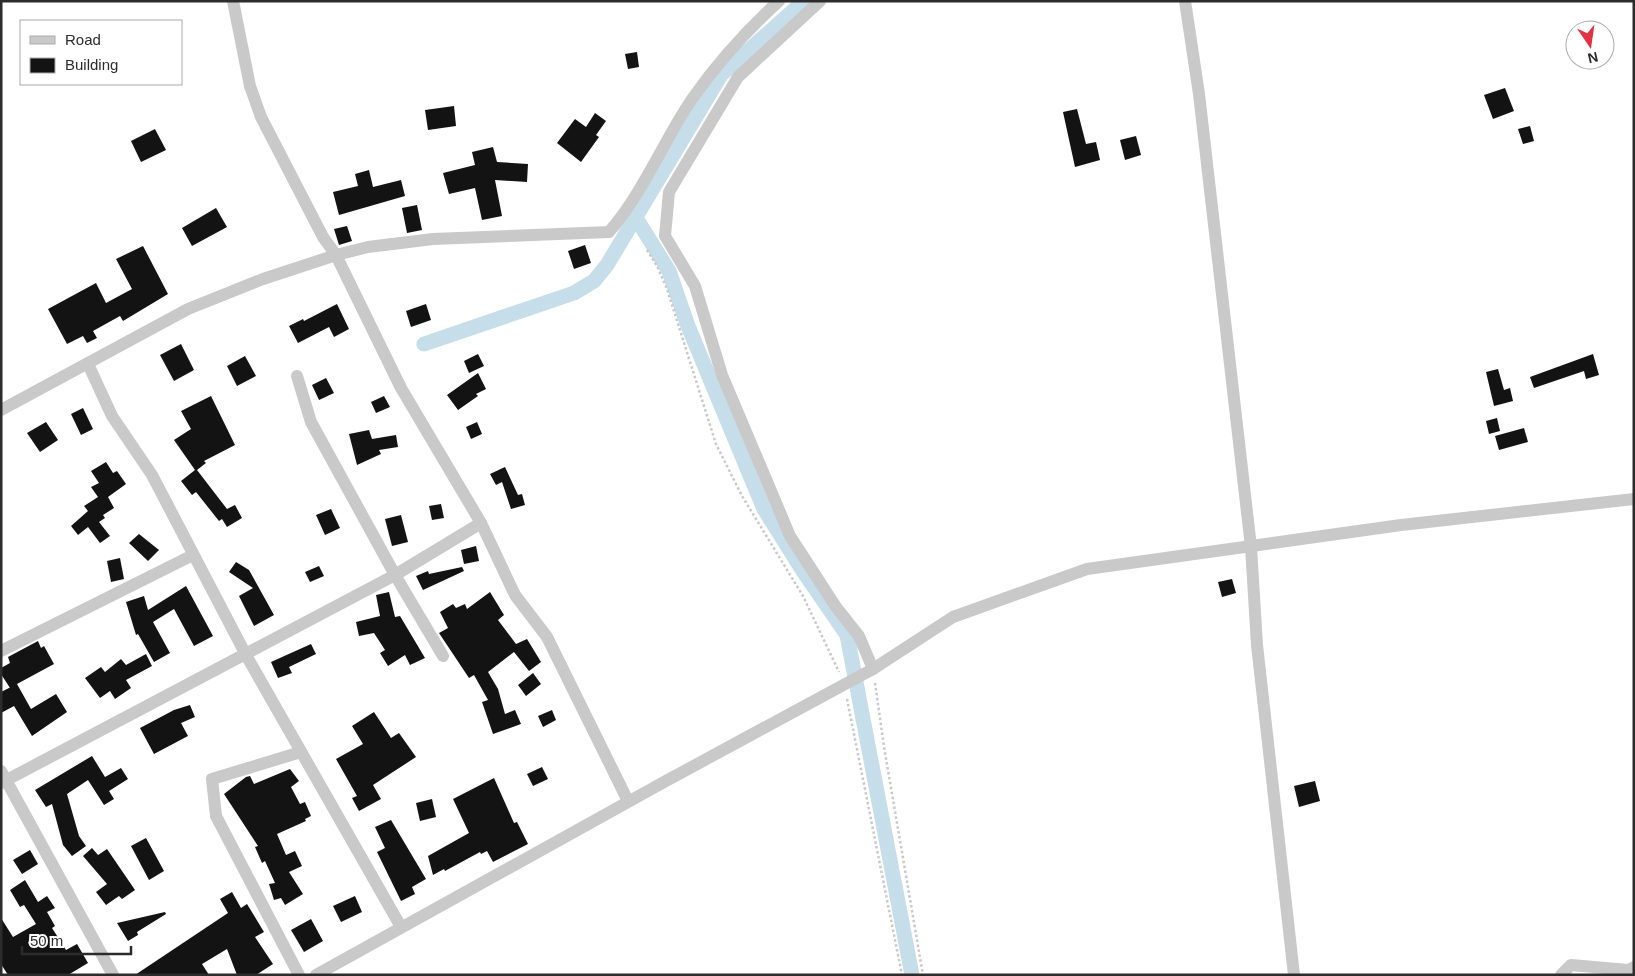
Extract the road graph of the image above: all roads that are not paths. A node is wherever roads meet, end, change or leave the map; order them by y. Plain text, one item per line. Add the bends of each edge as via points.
1 (233, 1) edge
2 (779, 1) edge
3 (820, 1) edge
4 (1185, 1) edge
5 (336, 255) junction
6 (88, 364) junction
7 (298, 376) dead end
8 (1, 410) edge
9 (1634, 499) edge
10 (481, 523) junction
11 (1251, 547) junction
12 (193, 555) junction
13 (395, 575) junction
14 (1, 651) edge
15 (246, 655) junction
16 (442, 656) dead end
17 (873, 669) junction
18 (301, 752) junction
19 (3, 778) edge
20 (628, 801) junction
21 (401, 927) junction
22 (1634, 967) edge
23 (113, 975) edge
24 (298, 975) edge
25 (316, 975) edge
26 (1294, 975) edge
27 (1561, 975) edge

1 - 5 street via 250,86 261,117 323,238
2 - 5 street via 741,35 692,99 609,232 433,239 368,247
3 - 17 street via 738,77 669,192 664,236 695,286 722,375 790,536 859,636
4 - 11 street via 1199,94
5 - 6 street via 188,309
5 - 10 street via 401,388
6 - 8 street
6 - 12 street via 112,416 152,475
7 - 13 street via 311,422
9 - 11 street via 1400,524
10 - 13 street
10 - 20 street via 515,595 547,638
11 - 17 street via 1087,569 953,617
11 - 26 street via 1258,646
12 - 14 street
12 - 15 street
13 - 15 street
13 - 16 street
15 - 18 street
15 - 19 street
17 - 20 street
18 - 21 street
18 - 24 street via 212,779 216,816
19 - 23 street
20 - 21 street
21 - 25 street
22 - 27 street via 1628,970 1571,965

